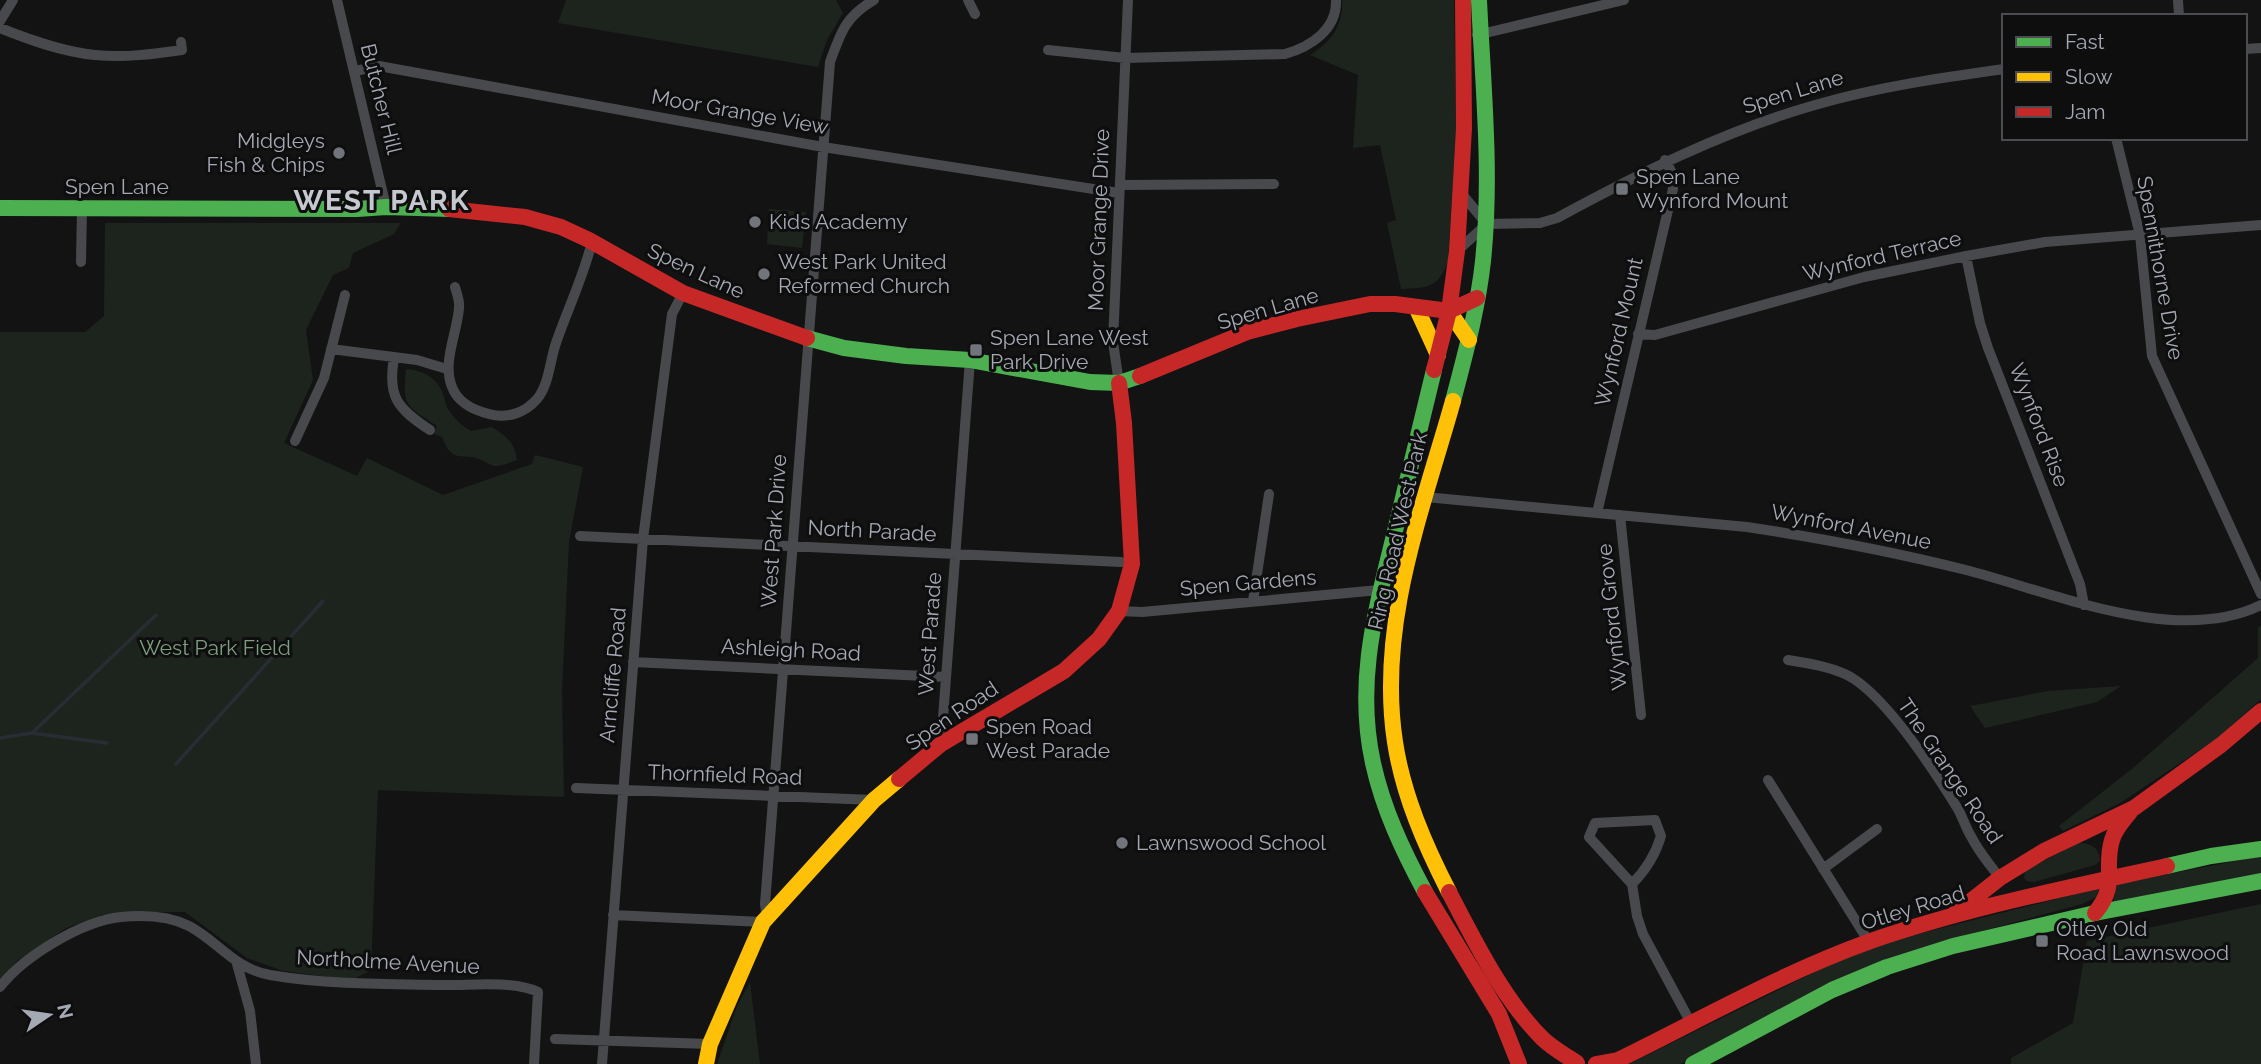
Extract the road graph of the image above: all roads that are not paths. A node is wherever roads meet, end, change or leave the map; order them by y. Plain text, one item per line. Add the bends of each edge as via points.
1 (13, 0) edge
2 (337, 0) edge
3 (848, 0) edge
4 (874, 0) edge
5 (968, 0) edge
6 (1128, 0) edge
7 (1336, 0) edge
8 (1463, 0) edge
9 (1479, 0) edge
10 (1624, 0) edge
11 (855, 11) junction
12 (975, 14) dead end
13 (0, 21) edge
14 (0, 28) edge
15 (1472, 36) junction
16 (181, 42) dead end
17 (1048, 50) dead end
18 (1125, 58) junction
19 (2002, 69) edge
20 (355, 71) junction
21 (2116, 140) edge
22 (823, 147) junction
23 (1665, 160) junction
24 (1274, 184) dead end
25 (1120, 189) junction
26 (1461, 192) junction
27 (386, 207) junction
28 (0, 208) edge
29 (82, 208) junction
30 (1487, 224) junction
31 (2261, 225) edge
32 (2140, 235) junction
33 (592, 242) junction
34 (1457, 251) junction
35 (1966, 256) junction
36 (81, 262) dead end
37 (455, 287) dead end
38 (683, 293) junction
39 (345, 295) dead end
40 (1477, 298) junction
41 (1416, 307) junction
42 (1449, 311) junction
43 (1638, 334) junction
44 (808, 339) junction
45 (1469, 340) junction
46 (331, 349) junction
47 (1438, 355) junction
48 (394, 358) junction
49 (970, 360) junction
50 (447, 369) junction
51 (1119, 383) junction
52 (430, 430) dead end
53 (295, 441) dead end
54 (1269, 494) dead end
55 (1425, 497) junction
56 (1597, 513) junction
57 (1620, 516) junction
58 (580, 536) dead end
59 (643, 539) junction
60 (792, 546) junction
61 (956, 554) junction
62 (1121, 562) dead end
63 (1379, 590) junction
64 (2261, 594) edge
65 (1253, 601) junction
66 (2084, 605) junction
67 (2261, 606) edge
68 (1119, 611) junction
69 (1788, 660) dead end
70 (633, 662) junction
71 (783, 669) junction
72 (946, 677) junction
73 (2261, 710) edge
74 (1641, 715) dead end
75 (941, 744) junction
76 (1768, 780) dead end
77 (576, 788) dead end
78 (623, 790) junction
79 (773, 796) junction
80 (874, 800) junction
81 (2134, 808) junction
82 (1878, 829) dead end
83 (2077, 835) junction
84 (2261, 849) edge
85 (2110, 859) junction
86 (1823, 869) junction
87 (2000, 878) junction
88 (2112, 878) junction
89 (2261, 881) edge
90 (1632, 884) junction
91 (2095, 914) junction
92 (613, 915) junction
93 (1951, 916) junction
94 (760, 920) junction
95 (1868, 942) junction
96 (237, 964) junction
97 (0, 987) edge
98 (1692, 1025) junction
99 (555, 1039) dead end
100 (603, 1042) junction
101 (709, 1044) junction
102 (256, 1064) edge
103 (534, 1064) edge
104 (602, 1064) edge
105 (706, 1064) edge
106 (1519, 1064) edge
107 (1571, 1064) edge
108 (1580, 1064) edge
109 (1596, 1064) edge
110 (1693, 1064) edge

1 - 13 street
2 - 20 street, Butcher Hill
3 - 11 street
4 - 11 street
5 - 12 street
6 - 18 street, Moor Grange Drive
7 - 18 street via 1330,23 1319,38 1285,54
8 - 15 main road, Ring Road West Park
9 - 15 main road, Ring Road West Park
10 - 15 street
11 - 22 street, West Park Drive via 830,62
14 - 16 street via 94,55 183,50
15 - 26 main road, Ring Road West Park
15 - 30 main road, Ring Road West Park via 1488,145
17 - 18 street
18 - 25 street, Moor Grange Drive
19 - 23 street, Spen Lane via 1816,104
20 - 22 street, Moor Grange View via 379,66
20 - 27 street, Butcher Hill
21 - 32 street, Spennithorne Drive
22 - 25 street, Moor Grange View
22 - 44 street, West Park Drive
23 - 30 street, Spen Lane via 1557,218 1540,223
23 - 43 street, Wynford Mount via 1673,189
24 - 25 street, Moor Grange View
25 - 51 street, Moor Grange Drive via 1113,342
26 - 30 street
26 - 34 main road, Ring Road West Park
27 - 29 main road, Spen Lane
27 - 33 main road, Spen Lane via 525,217
28 - 29 main road, Spen Lane
29 - 36 street
30 - 34 street
30 - 40 main road, Ring Road West Park
31 - 32 street, Wynford Terrace
32 - 35 street, Wynford Terrace via 2045,242
32 - 64 street, Spennithorne Drive via 2152,356
33 - 38 main road, Spen Lane
33 - 50 street via 536,401 513,415 478,411 457,397
34 - 42 main road, Ring Road West Park
35 - 43 street, Wynford Terrace via 1864,277 1655,335
35 - 66 street, Wynford Rise via 1979,323 2080,584
37 - 50 street via 460,305
38 - 44 main road, Spen Lane
38 - 59 street, Arncliffe Road via 672,314
39 - 46 street
40 - 42 main road
40 - 45 main road, Ring Road West Park
41 - 42 main road, Spen Lane
41 - 47 main road
41 - 51 main road, Spen Lane via 1370,304 1247,332
42 - 45 main road
42 - 47 main road, Ring Road West Park
43 - 56 street, Wynford Mount
44 - 49 main road, Spen Lane via 844,348
44 - 60 street, West Park Drive
45 - 55 main road, Ring Road West Park
46 - 48 street
46 - 53 street via 324,378
47 - 63 main road, Ring Road West Park
48 - 50 street
48 - 52 street via 390,379 396,402
49 - 51 main road, Spen Lane
49 - 61 street, West Parade
51 - 68 main road, Spen Road via 1132,564
54 - 65 street
55 - 56 street, Wynford Avenue
55 - 108 main road, Ring Road West Park via 1394,632 1391,672 1392,716 1409,801 1447,890 1500,982 1546,1042
56 - 57 street, Wynford Avenue
57 - 66 street, Wynford Avenue via 1746,527 1866,548 1969,571
57 - 74 street, Wynford Grove
58 - 59 street, North Parade
59 - 60 street, North Parade
59 - 70 street, Arncliffe Road
60 - 61 street, North Parade
60 - 71 street, West Park Drive
61 - 62 street, North Parade
61 - 72 street, West Parade
63 - 65 street, Spen Gardens
63 - 106 main road, Ring Road West Park via 1365,675 1373,762 1382,796 1429,898 1506,1026
65 - 68 street, Spen Gardens
66 - 67 street, Wynford Avenue via 2186,621 2232,617
68 - 75 main road, Spen Road via 1099,639 1064,671
69 - 87 street, The Grange Road via 1847,675 1885,706
70 - 71 street, Ashleigh Road
70 - 78 street, Arncliffe Road
71 - 72 street, Ashleigh Road
71 - 79 street, West Park Drive
72 - 75 street, West Parade
73 - 81 main road
75 - 80 main road, Spen Road
76 - 86 street
77 - 78 street, Thornfield Road
78 - 79 street, Thornfield Road
78 - 92 street, Arncliffe Road
79 - 80 street, Thornfield Road
79 - 94 street, West Park Drive
80 - 94 main road, Spen Road
81 - 83 main road
81 - 85 main road via 2115,832
82 - 86 street
83 - 85 main road via 2097,839
83 - 87 main road
84 - 88 main road, Otley Road
85 - 88 main road
86 - 95 street
87 - 93 main road
88 - 91 main road via 2107,898
88 - 93 main road, Otley Road
89 - 91 main road
90 - 90 street via 1658,846 1661,836 1654,820 1595,823 1589,837
90 - 98 street via 1643,934
91 - 110 main road via 1953,946 1887,967 1832,990
92 - 94 street
92 - 100 street, Arncliffe Road
93 - 95 main road, Otley Road
94 - 101 main road, Spen Road
95 - 98 main road, Otley Road
96 - 97 street via 188,926 158,918 124,917 85,928 33,955
96 - 102 street via 250,1011
96 - 103 street, Northolme Avenue via 268,974 346,984 526,987 538,992
98 - 109 main road, Otley Road via 1618,1060
99 - 100 street
100 - 101 street
100 - 104 street, Arncliffe Road
101 - 105 main road, Spen Road
107 - 108 main road

